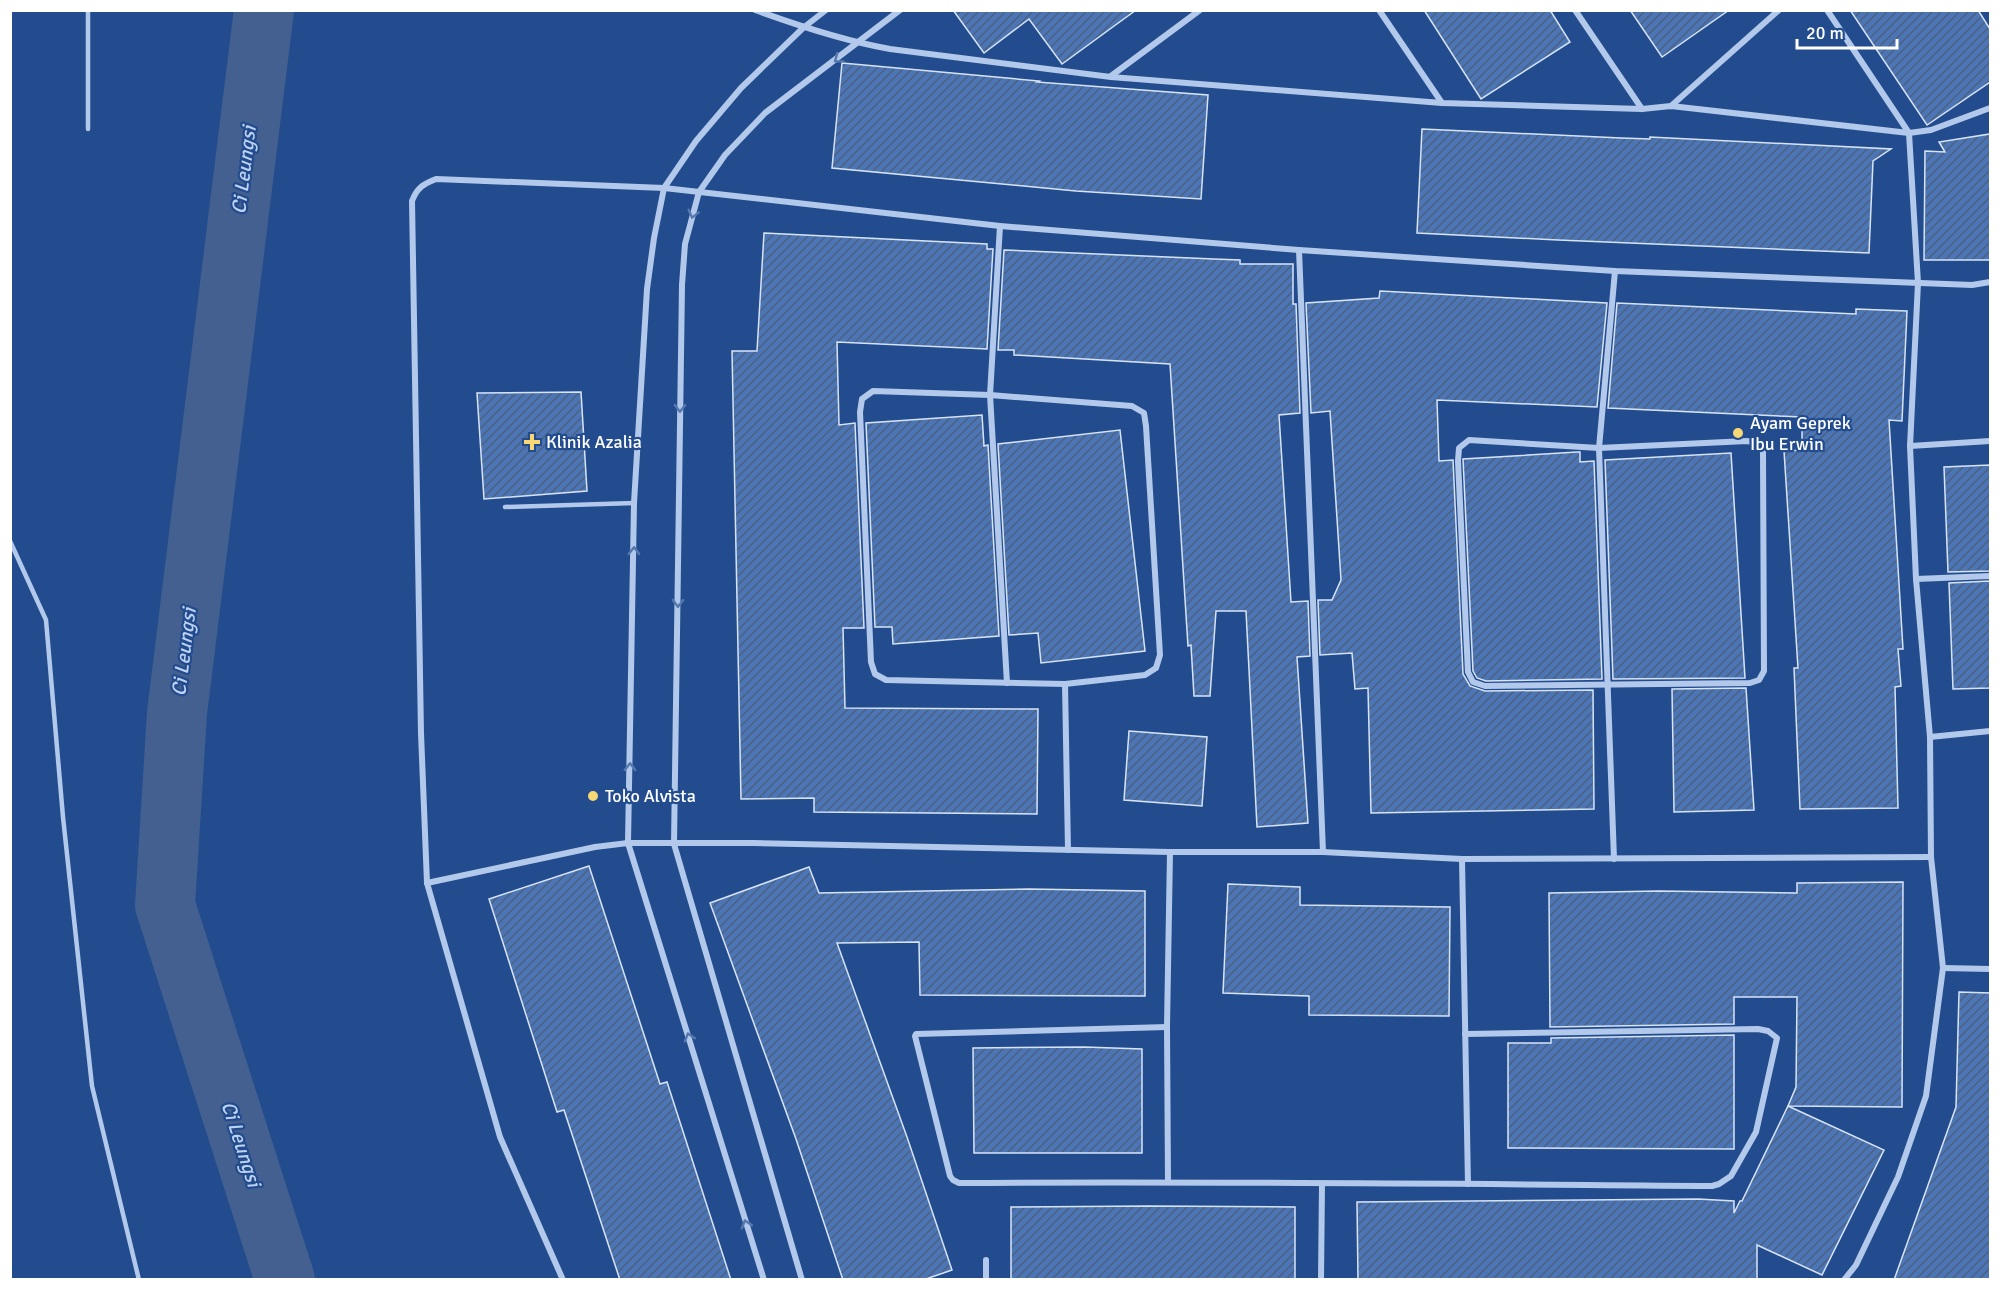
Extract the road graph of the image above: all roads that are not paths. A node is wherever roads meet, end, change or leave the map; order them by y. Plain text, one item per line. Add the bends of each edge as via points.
1 (88, 10) edge
2 (755, 10) edge
3 (826, 10) edge
4 (900, 10) edge
5 (1200, 10) edge
6 (1379, 10) edge
7 (1575, 10) edge
8 (1779, 10) edge
9 (1827, 10) edge
10 (803, 28) junction
11 (859, 43) junction
12 (1111, 76) junction
13 (1442, 103) junction
14 (1671, 106) junction
15 (1990, 108) edge
16 (1642, 109) junction
17 (88, 129) dead end
18 (1909, 133) junction
19 (664, 188) junction
20 (699, 192) junction
21 (1000, 226) junction
22 (1299, 250) junction
23 (1615, 271) junction
24 (1990, 282) edge
25 (1918, 283) junction
26 (990, 395) junction
27 (1990, 441) edge
28 (1910, 446) junction
29 (1599, 448) junction
30 (634, 503) junction
31 (505, 507) dead end
32 (10, 541) edge
33 (1990, 576) edge
34 (1916, 579) junction
35 (1007, 683) junction
36 (1608, 683) junction
37 (1065, 684) junction
38 (1990, 731) edge
39 (1930, 737) junction
40 (628, 843) junction
41 (674, 844) junction
42 (1068, 850) junction
43 (1170, 852) junction
44 (1323, 852) junction
45 (1931, 857) junction
46 (1462, 860) junction
47 (1614, 860) junction
48 (427, 883) junction
49 (1944, 968) junction
50 (1990, 969) edge
51 (1167, 1027) junction
52 (1465, 1034) junction
53 (1168, 1182) junction
54 (1322, 1185) junction
55 (1468, 1185) junction
56 (986, 1260) dead end
57 (139, 1280) edge
58 (562, 1280) edge
59 (764, 1280) edge
60 (802, 1280) edge
61 (986, 1280) edge
62 (1321, 1280) edge
63 (1844, 1280) edge

1 - 17 lane
2 - 10 street
3 - 10 street
4 - 11 street
5 - 12 street
6 - 13 street
7 - 16 street
8 - 14 street
9 - 18 street
10 - 11 street
10 - 19 street via 741,88 696,141
11 - 12 street
11 -> 20 street via 765,113 725,155
12 - 13 street
13 - 16 street
14 - 16 street
14 - 18 street
15 - 18 street via 1931,130
18 - 25 street
19 - 20 street
19 - 30 street via 647,289
19 - 48 street via 436,179 416,189 412,201
20 - 21 street
20 -> 41 street via 685,244 682,285
21 - 22 street
21 - 26 street
22 - 23 street
22 - 44 street
23 - 25 street
23 - 29 street
24 - 25 street
25 - 28 street
26 - 35 street
26 - 35 street via 873,391 862,399 871,662 875,674 886,680
26 - 37 street via 1132,406 1144,413 1160,655 1156,668 1145,675
27 - 28 street
28 - 34 street
29 - 36 street
29 - 36 street via 1469,440 1459,448 1458,461 1468,672 1473,682 1485,686
29 - 36 street via 1747,441 1758,443 1763,453 1764,671 1759,680
30 - 31 lane
40 -> 30 street
32 - 57 lane via 46,620 92,1086
33 - 34 street
34 - 39 street
35 - 37 street
36 - 47 street
37 - 42 street
38 - 39 street
39 - 45 street
40 - 41 street
40 - 48 street
59 -> 40 street
41 - 42 street
41 - 60 street
42 - 43 street
43 - 44 street
43 - 51 street
44 - 46 street
45 - 47 street
45 - 49 street
46 - 47 street
46 - 52 street
48 - 58 street via 500,1137
49 - 50 street
49 - 63 street via 1926,1096 1898,1177 1856,1265
51 - 53 street
51 - 53 street via 915,1036 953,1180
52 - 55 street
52 - 55 street via 1758,1029 1768,1030 1777,1038 1756,1132 1731,1176 1719,1185
53 - 54 street
54 - 55 street
54 - 62 street
56 - 61 street

